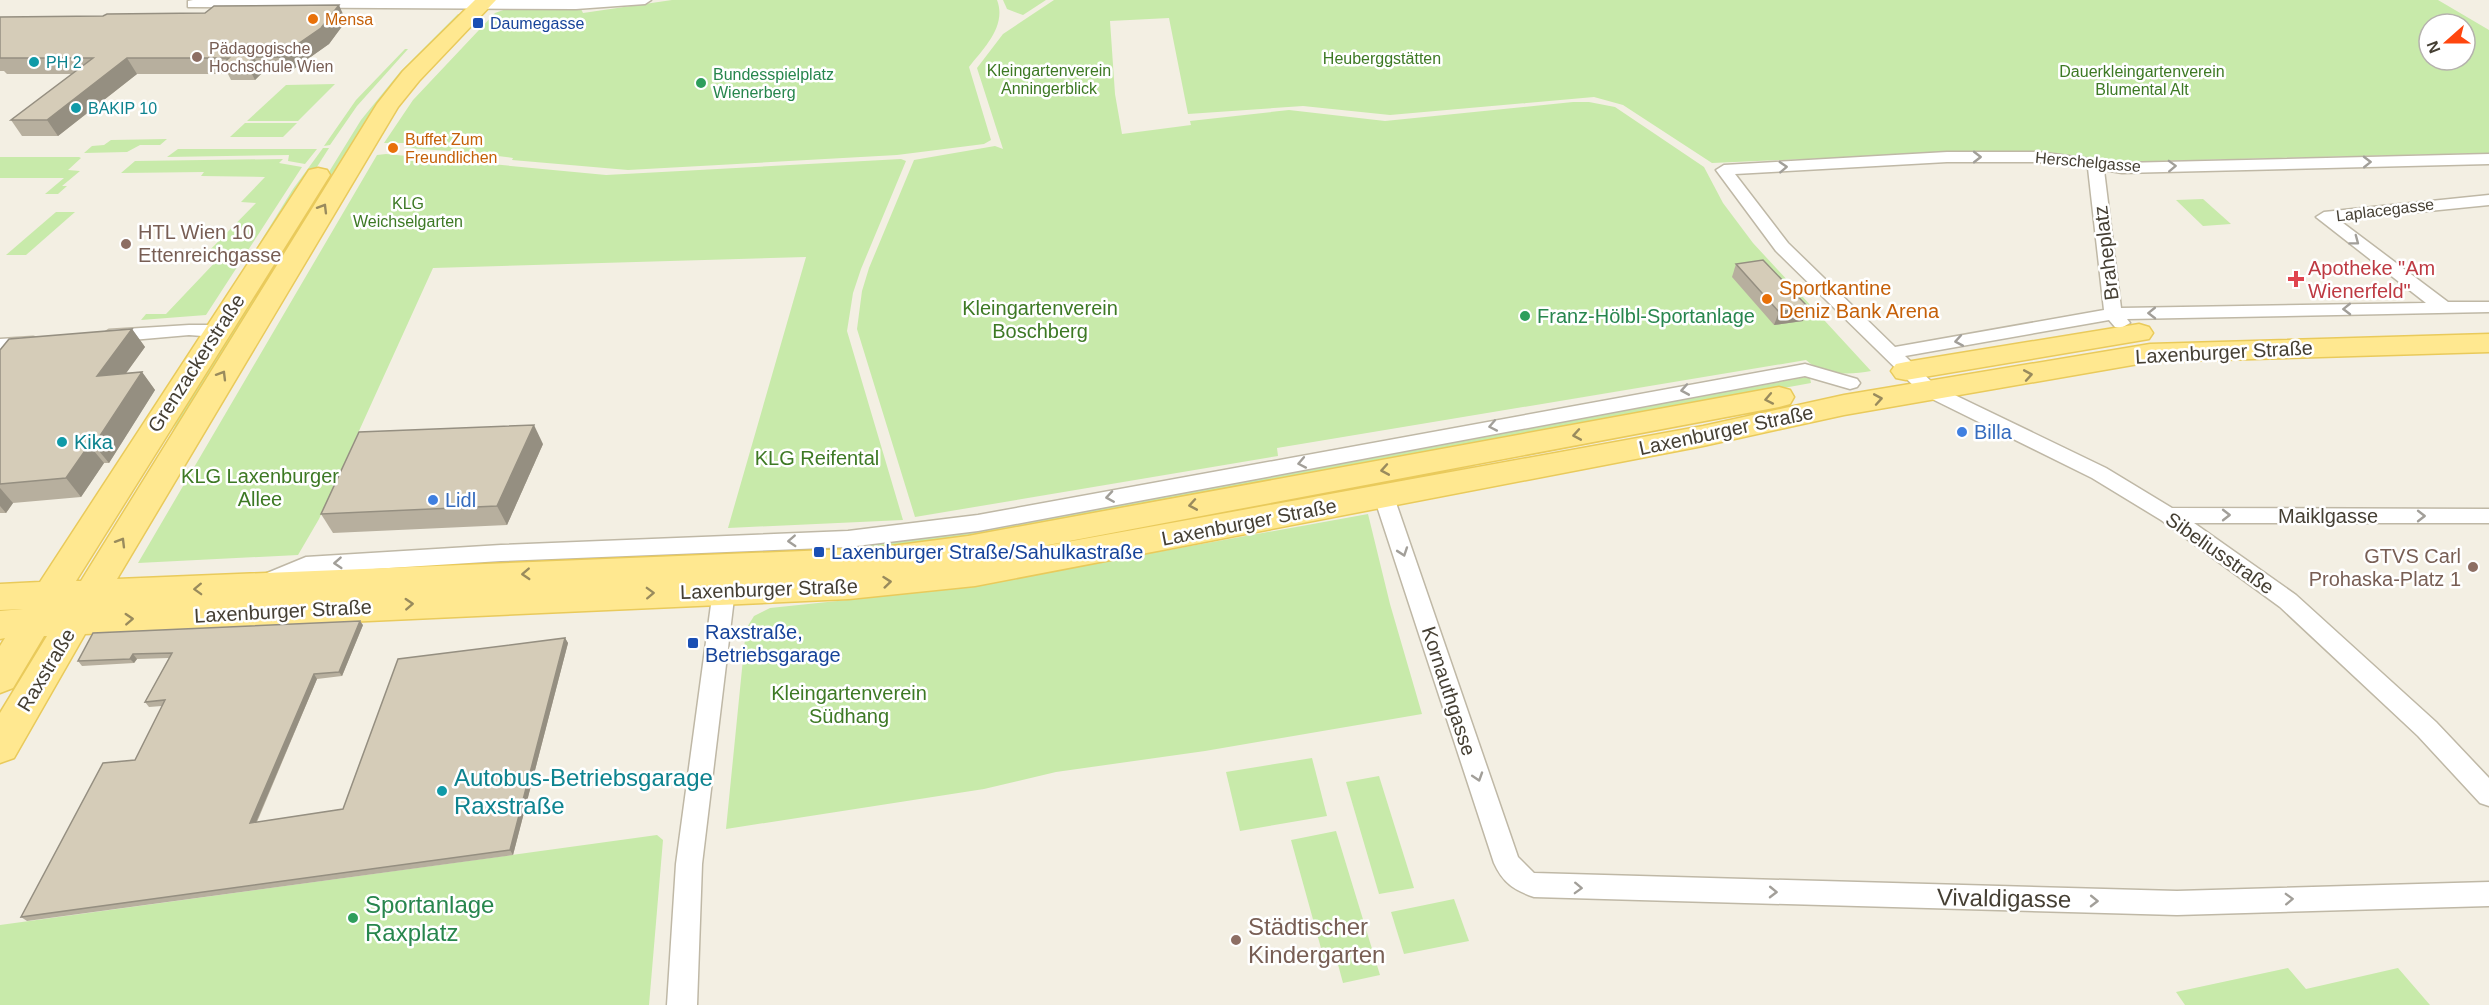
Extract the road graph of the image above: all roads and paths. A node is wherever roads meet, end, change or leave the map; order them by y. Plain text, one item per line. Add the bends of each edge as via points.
1 (645, 0) edge
2 (196, 2) edge
3 (561, 2) edge
4 (473, 3) edge
5 (2489, 159) edge
6 (2096, 166) junction
7 (1724, 170) joint
8 (2489, 200) edge
9 (2443, 307) junction
10 (2489, 307) edge
11 (2122, 324) junction
12 (2489, 326) edge
13 (216, 331) junction
14 (94, 337) edge
15 (54, 341) edge
16 (2489, 343) edge
17 (7, 345) edge
18 (0, 361) edge
19 (1909, 372) junction
20 (1384, 497) junction
21 (2168, 515) junction
22 (2489, 516) edge
23 (721, 567) junction
24 (257, 586) junction
25 (0, 597) edge
26 (83, 607) junction
27 (27, 615) edge
28 (0, 678) edge
29 (0, 747) edge
30 (2489, 795) edge
31 (1521, 880) joint
32 (2489, 894) edge
33 (682, 1005) edge

1 - 3 street via 601,5
2 - 4 street
3 - 4 street
4 - 13 main road, Grenzackerstraße via 366,105
26 -> 4 main road, Grenzackerstraße via 388,104
6 -> 5 street, Herschelgasse
7 -> 6 street, Herschelgasse via 1947,157 2038,157
6 - 11 street, Braheplatz
7 - 19 street, Sibeliusstraße via 1782,247
8 -> 9 street, Laplacegasse via 2324,217
9 - 10 street, Laxenburger Straße
9 -> 11 street, Laxenburger Straße
11 - 12 main road, Laxenburger Straße
11 -> 19 main road, Laxenburger Straße
13 - 14 street
13 - 27 main road, Grenzackerstraße
15 - 17 street
19 -> 16 main road, Laxenburger Straße via 2150,353
17 - 18 street
20 -> 19 main road, Laxenburger Straße
19 - 21 street, Sibeliusstraße via 2099,473
19 -> 23 main road, Laxenburger Straße via 968,548 876,561
23 -> 20 main road, Laxenburger Straße via 849,586 975,573
20 -> 31 street, Kornauthgasse via 1504,855
21 -> 22 street, Maiklgasse
21 - 30 street, Sibeliusstraße via 2288,601 2427,729
23 -> 24 main road, Laxenburger Straße
23 -> 24 street, Laxenburger Straße via 501,553 306,565
26 -> 23 main road, Laxenburger Straße
23 - 33 street via 689,864
24 -> 26 main road, Laxenburger Straße
25 - 27 main road, Laxenburger Straße
26 - 27 main road, Laxenburger Straße
26 - 29 main road, Raxstraße
27 - 28 main road, Raxstraße
31 -> 32 street, Vivaldigasse via 1548,887 1629,890 2177,903

